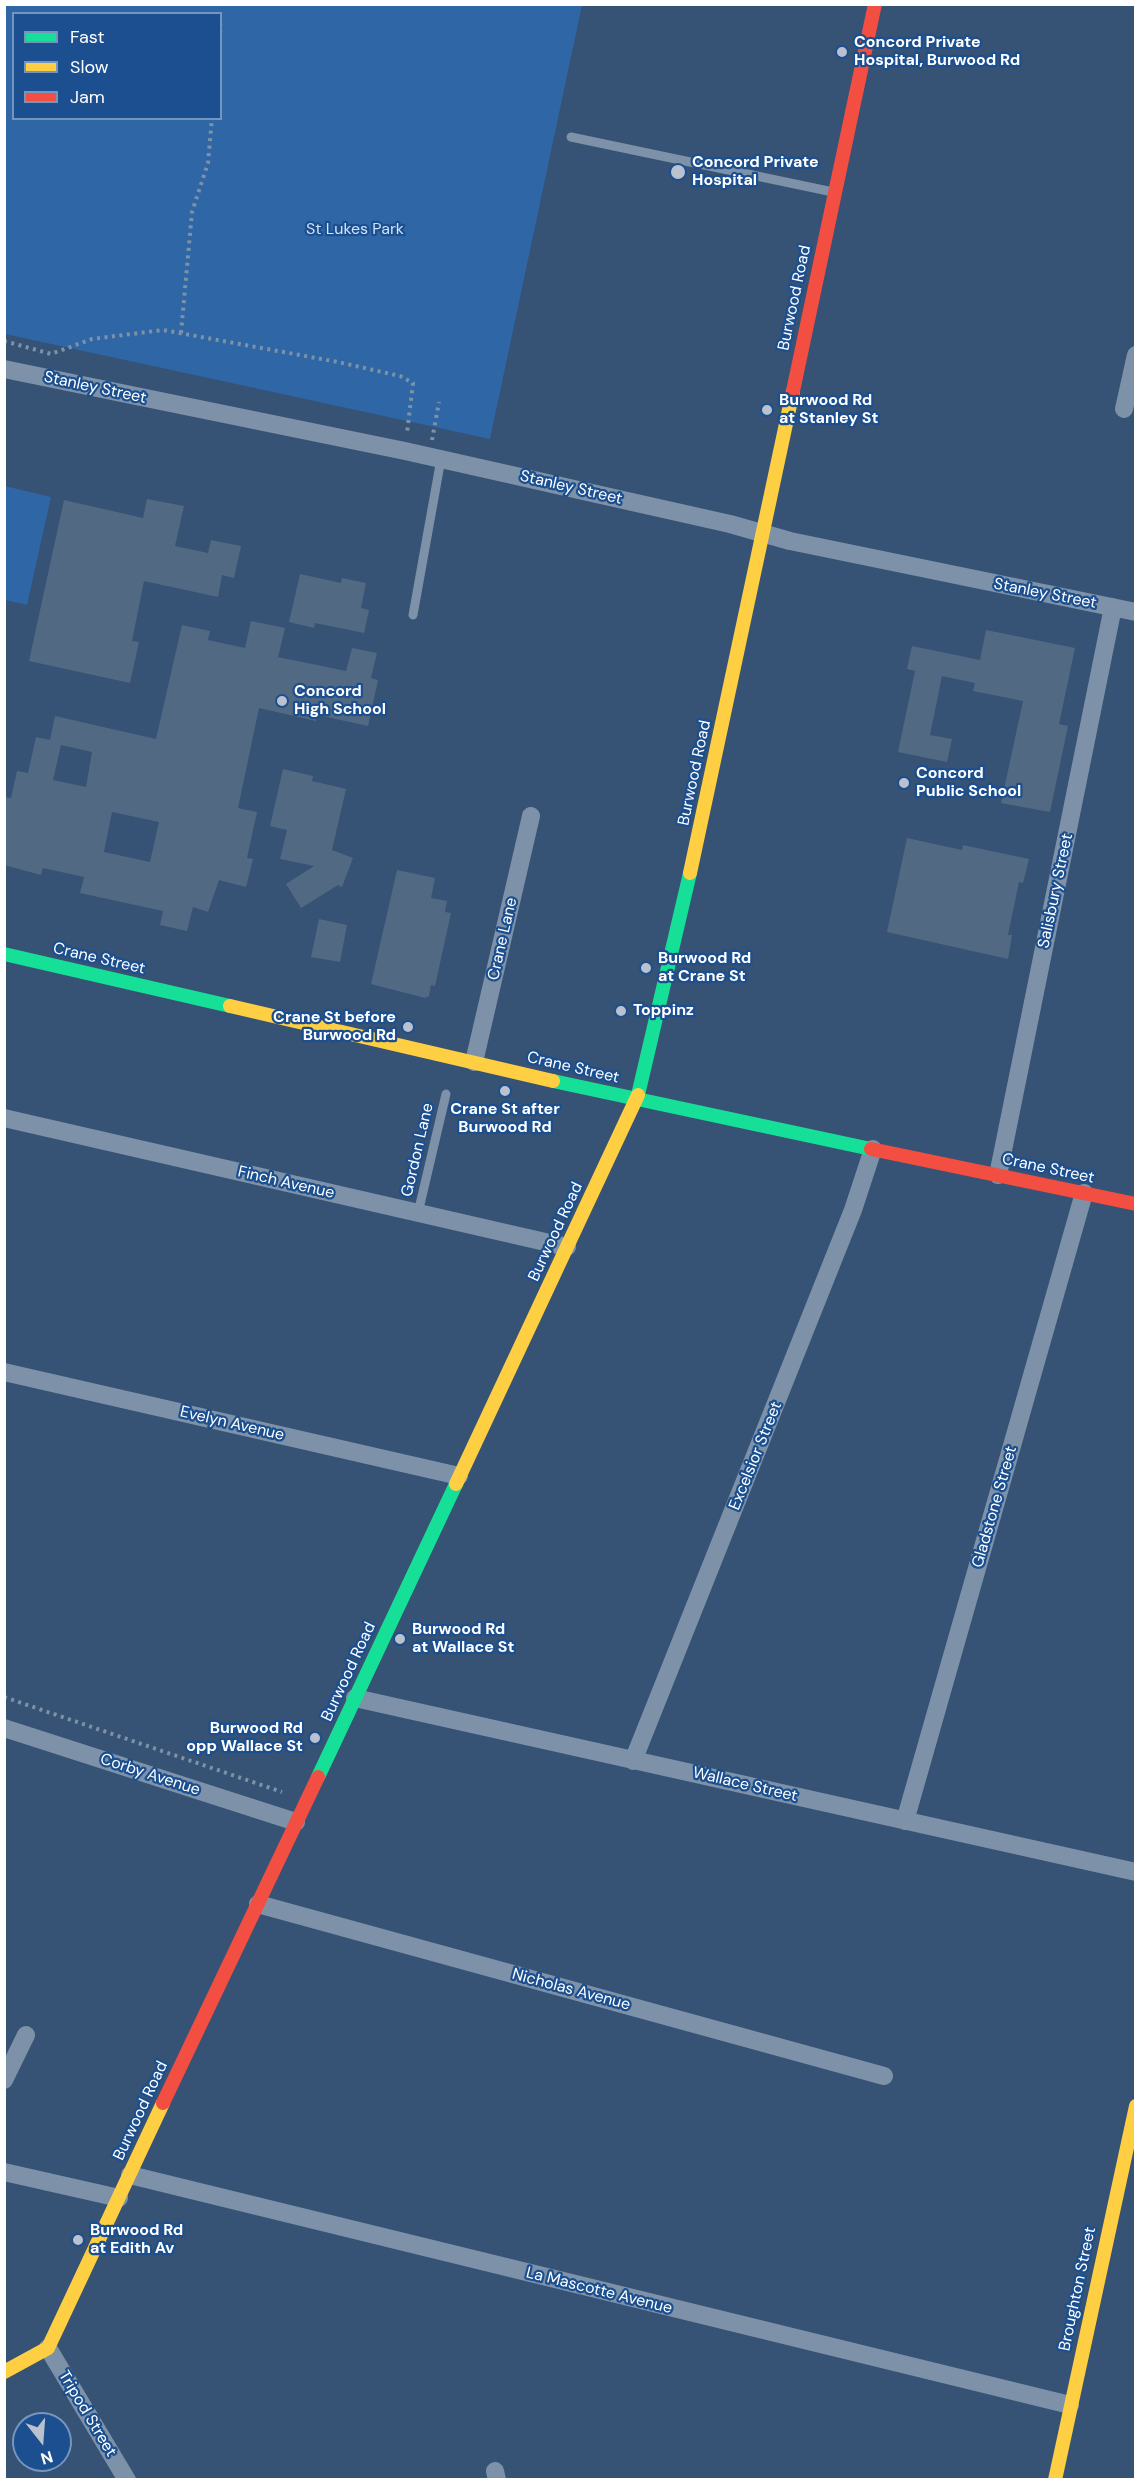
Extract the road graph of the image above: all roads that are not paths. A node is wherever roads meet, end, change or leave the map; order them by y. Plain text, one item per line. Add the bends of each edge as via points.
1 (875, 4) edge
2 (571, 137) dead end
3 (834, 192) junction
4 (1136, 355) edge
5 (4, 369) edge
6 (1124, 409) dead end
7 (435, 458) junction
8 (764, 534) junction
9 (1113, 608) junction
10 (1136, 612) edge
11 (413, 615) dead end
12 (531, 816) dead end
13 (4, 954) edge
14 (474, 1062) junction
15 (446, 1094) dead end
16 (637, 1100) junction
17 (4, 1118) edge
18 (873, 1149) junction
19 (998, 1175) junction
20 (1084, 1193) junction
21 (1136, 1204) edge
22 (418, 1213) junction
23 (567, 1247) junction
24 (4, 1372) edge
25 (459, 1476) junction
26 (354, 1698) junction
27 (4, 1728) edge
28 (633, 1761) junction
29 (905, 1821) junction
30 (296, 1822) junction
31 (1136, 1872) edge
32 (258, 1904) junction
33 (26, 2035) dead end
34 (884, 2076) dead end
35 (4, 2080) edge
36 (1136, 2106) edge
37 (4, 2172) edge
38 (130, 2175) junction
39 (119, 2198) junction
40 (48, 2348) junction
41 (4, 2372) edge
42 (1070, 2405) junction
43 (127, 2480) edge
44 (1055, 2480) edge

1 - 3 street, Burwood Road
2 - 3 lane
3 - 8 street, Burwood Road
4 - 6 street
5 - 7 street, Stanley Street
7 - 8 street, Stanley Street
7 - 11 lane
8 - 9 street, Stanley Street
8 - 16 street, Burwood Road
9 - 10 street, Stanley Street
9 - 19 street, Salisbury Street
12 - 14 street, Crane Lane
13 - 14 street, Crane Street
14 - 16 street, Crane Street
15 - 22 lane, Gordon Lane
16 - 18 street, Crane Street
16 - 23 street, Burwood Road
17 - 22 street, Finch Avenue
18 - 19 street, Crane Street
18 - 28 street, Excelsior Street via 853,1210
19 - 20 street, Crane Street
20 - 21 street, Crane Street
20 - 29 street, Gladstone Street
22 - 23 street, Finch Avenue
23 - 25 street, Burwood Road
24 - 25 street, Evelyn Avenue
25 - 26 street, Burwood Road
26 - 28 street, Wallace Street
26 - 30 street, Burwood Road
27 - 30 street, Corby Avenue
28 - 29 street, Wallace Street
29 - 31 street, Wallace Street
30 - 32 street, Burwood Road
32 - 34 street, Nicholas Avenue
32 - 38 street, Burwood Road
33 - 35 street
36 - 42 street, Broughton Street
37 - 39 street
38 - 39 street, Burwood Road
38 - 42 street, La Mascotte Avenue
39 - 40 street, Burwood Road
40 - 41 street
40 - 43 street, Tripod Street
42 - 44 street, Broughton Street

